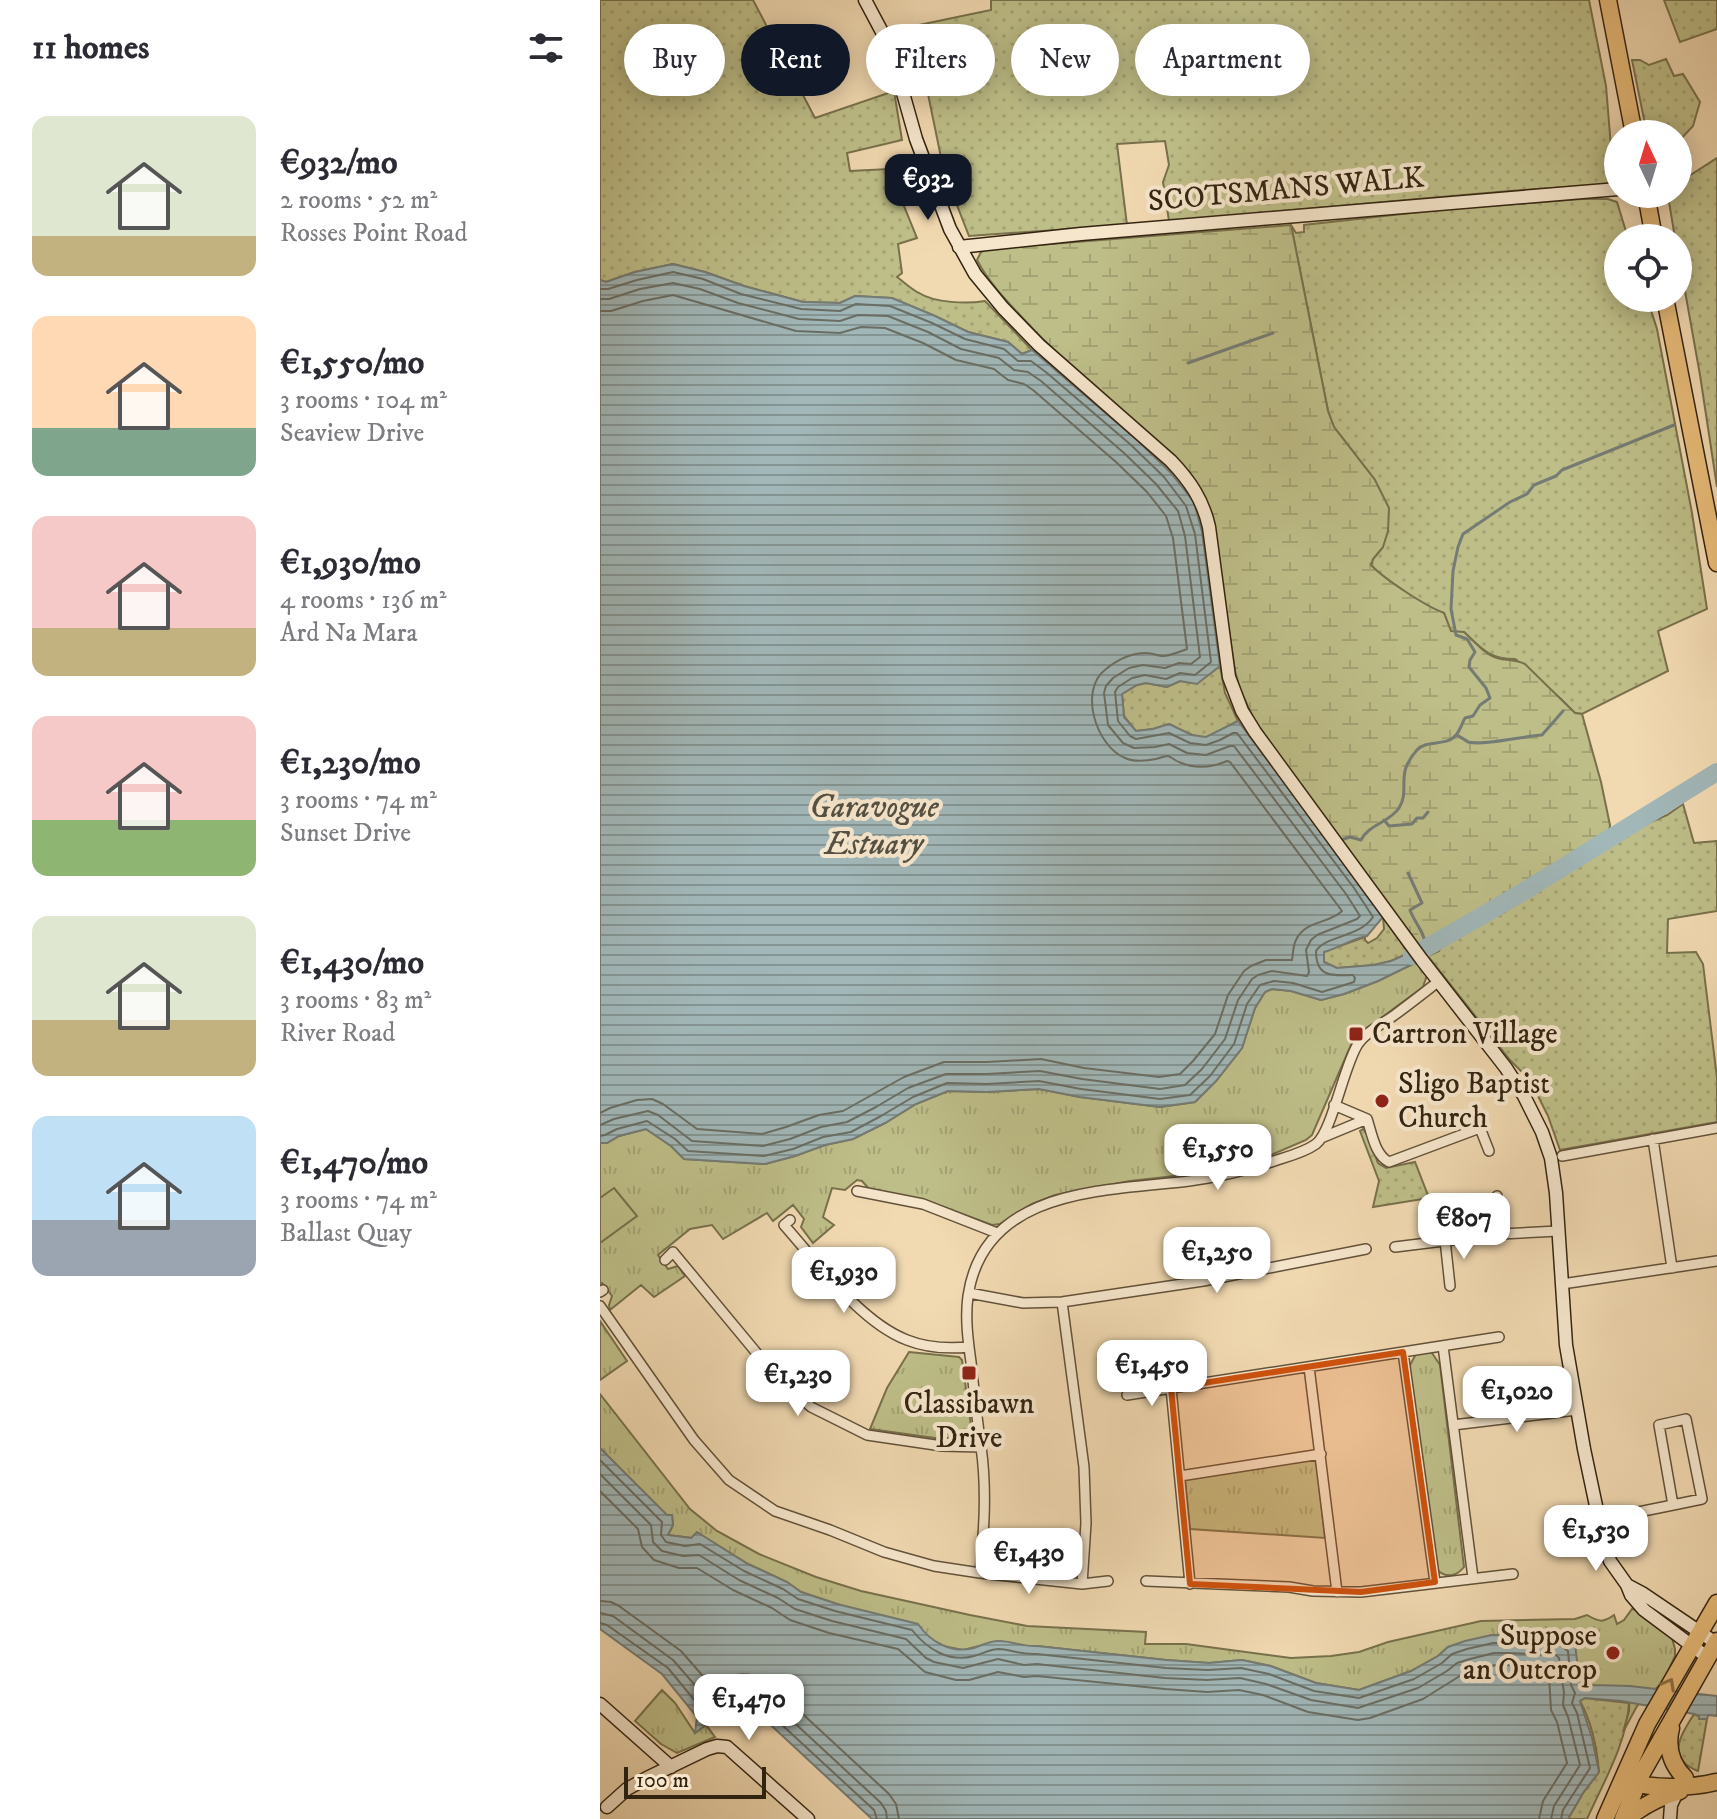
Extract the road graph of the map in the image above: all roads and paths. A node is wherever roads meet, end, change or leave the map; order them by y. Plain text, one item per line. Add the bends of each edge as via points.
1 (865, 0) edge
2 (1608, 0) edge
3 (1631, 120) edge
4 (1604, 190) edge
5 (959, 247) junction
6 (1668, 312) edge
7 (1717, 563) edge
8 (1439, 981) junction
9 (1334, 1105) junction
10 (1367, 1119) junction
11 (1717, 1128) edge
12 (1321, 1138) junction
13 (1653, 1139) junction
14 (1489, 1151) dead end
15 (1562, 1156) dead end
16 (857, 1191) dead end
17 (1497, 1196) dead end
18 (1429, 1207) dead end
19 (790, 1220) dead end
20 (1558, 1231) junction
21 (997, 1233) junction
22 (1501, 1234) junction
23 (1439, 1241) junction
24 (1395, 1247) dead end
25 (1366, 1249) dead end
26 (665, 1260) dead end
27 (1717, 1261) edge
28 (1672, 1268) junction
29 (1562, 1284) junction
30 (1450, 1286) dead end
31 (969, 1293) junction
32 (1062, 1302) junction
33 (600, 1306) edge
34 (1499, 1337) dead end
35 (1443, 1346) junction
36 (969, 1347) junction
37 (1403, 1352) junction
38 (1309, 1367) junction
39 (1171, 1388) junction
40 (1127, 1395) dead end
41 (1577, 1410) junction
42 (1453, 1425) junction
43 (981, 1447) junction
44 (1321, 1454) junction
45 (1180, 1476) junction
46 (1673, 1505) junction
47 (1599, 1520) junction
48 (980, 1573) junction
49 (1513, 1574) dead end
50 (1473, 1578) junction
51 (1108, 1581) dead end
52 (1146, 1581) dead end
53 (1435, 1582) junction
54 (1082, 1584) junction
55 (1190, 1584) junction
56 (1337, 1592) junction
57 (1717, 1603) edge
58 (1696, 1639) junction
59 (1713, 1647) edge
60 (600, 1704) edge
61 (1674, 1715) junction
62 (671, 1767) junction
63 (1632, 1776) junction
64 (1717, 1782) edge
65 (1686, 1785) junction
66 (1659, 1798) junction
67 (607, 1812) edge
68 (808, 1819) edge
69 (1605, 1819) edge
70 (1625, 1819) edge
71 (1670, 1819) edge

1 - 5 main road via 890,47 924,161
2 - 3 highway
4 - 5 main road, SCOTSMANS WALK
5 - 8 main road via 1021,327 1171,461 1197,493 1209,527 1229,677 1242,711
6 - 7 highway
8 - 9 street via 1362,1040
8 - 20 main road via 1506,1068 1542,1132 1551,1158
9 - 10 street
9 - 12 street
10 - 12 street
10 - 14 street via 1379,1155 1389,1162 1480,1128
11 - 13 street
12 - 21 street via 1292,1155 1244,1170 1045,1204
13 - 15 street
13 - 28 street
16 - 21 street via 923,1204
17 - 22 street
18 - 23 street
19 - 36 street via 784,1225 867,1315 906,1339 947,1349
20 - 22 street
20 - 29 main road
21 - 31 street via 982,1252
22 - 23 street
23 - 24 street
23 - 30 street
25 - 32 street
26 - 43 street via 673,1252 774,1374 811,1407 867,1435
27 - 28 street
28 - 29 street
29 - 41 main road
31 - 32 street via 1023,1303
31 - 36 street
32 - 54 street via 1084,1467
33 - 48 street via 694,1440 729,1480 775,1511 884,1552
34 - 35 street
35 - 37 street
35 - 42 street
36 - 43 street
37 - 38 street
37 - 53 street
38 - 39 street
38 - 44 street
39 - 40 street
39 - 45 street
41 - 42 street
41 - 47 main road
42 - 50 street
43 - 48 street via 985,1517
44 - 45 street
44 - 56 street
45 - 55 street
46 - 46 street via 1659,1425 1686,1419 1702,1499
46 - 47 street
47 - 58 main road via 1610,1561 1627,1585
48 - 54 street
49 - 50 street
50 - 53 street
51 - 54 street
52 - 55 street
53 - 56 street
55 - 56 street
57 - 58 highway
58 - 59 main road
63 -> 58 highway via 1647,1724
59 - 61 highway
60 - 62 main road
61 - 63 highway
61 - 65 highway via 1669,1753
62 - 67 main road via 627,1789
62 - 68 main road via 707,1749 727,1747
63 - 65 highway
63 - 69 highway
63 - 70 highway
64 - 65 highway
65 - 66 highway
65 - 71 main road via 1671,1805
66 - 70 highway
66 - 71 main road

